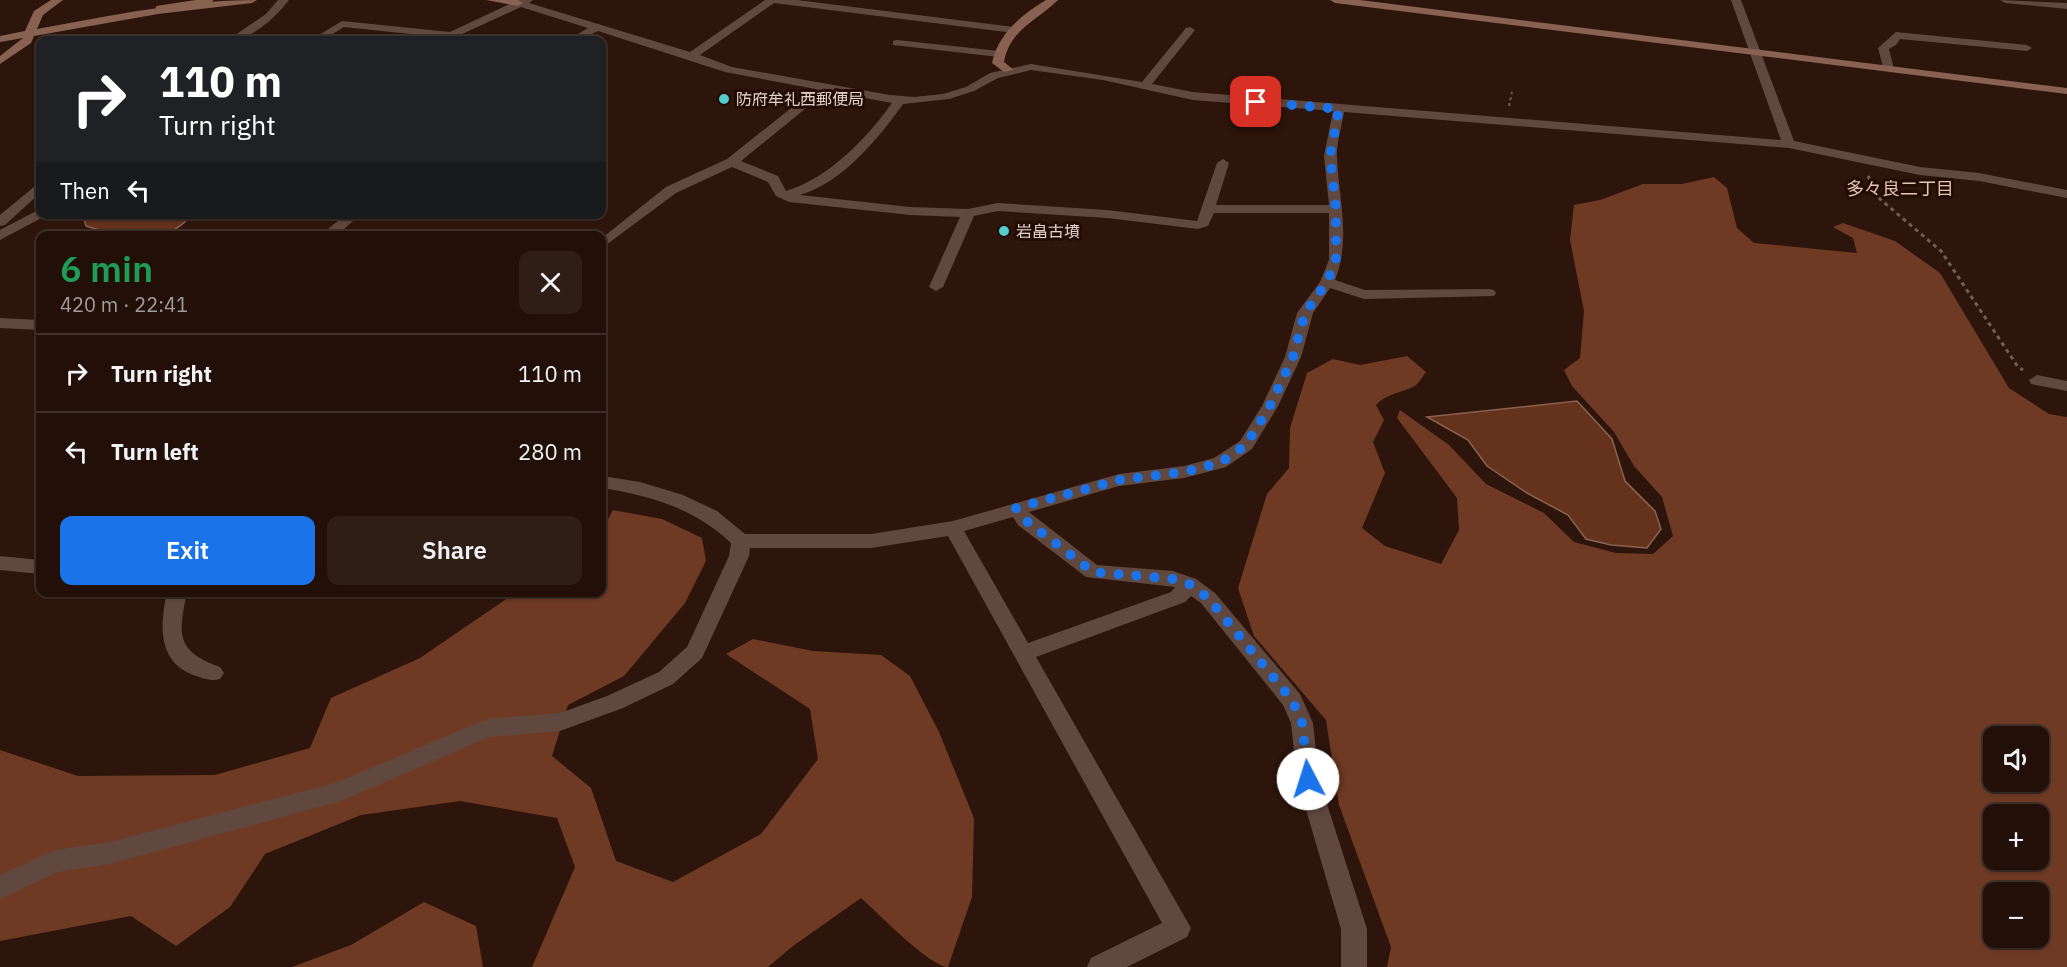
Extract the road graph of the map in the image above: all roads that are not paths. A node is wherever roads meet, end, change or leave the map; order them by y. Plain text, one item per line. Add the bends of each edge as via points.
1 (58, 0) edge
2 (252, 0) edge
3 (284, 0) edge
4 (491, 0) edge
5 (530, 0) edge
6 (772, 0) edge
7 (1053, 0) edge
8 (1335, 0) edge
9 (1736, 0) edge
10 (2005, 0) edge
11 (518, 3) junction
12 (2067, 6) edge
13 (596, 28) junction
14 (1014, 30) junction
15 (1190, 30) dead end
16 (32, 34) junction
17 (239, 36) edge
18 (322, 36) edge
19 (432, 36) edge
20 (451, 36) edge
21 (581, 36) edge
22 (0, 39) edge
23 (897, 43) dead end
24 (2027, 48) dead end
25 (1755, 52) junction
26 (999, 54) junction
27 (692, 56) junction
28 (0, 61) edge
29 (1888, 69) junction
30 (1008, 70) junction
31 (1145, 85) junction
32 (824, 88) junction
33 (2067, 91) edge
34 (900, 100) junction
35 (1339, 109) junction
36 (1789, 144) junction
37 (732, 162) junction
38 (1223, 163) dead end
39 (36, 190) edge
40 (2067, 194) edge
41 (784, 195) junction
42 (1209, 209) junction
43 (1336, 209) junction
44 (968, 213) junction
45 (36, 215) edge
46 (349, 219) edge
47 (1, 229) edge
48 (333, 231) edge
49 (606, 241) edge
50 (1327, 282) junction
51 (936, 286) dead end
52 (1489, 293) dead end
53 (0, 323) edge
54 (36, 325) edge
55 (2037, 380) road end
56 (2067, 386) edge
57 (606, 483) edge
58 (1016, 508) junction
59 (953, 528) junction
60 (741, 540) junction
61 (0, 563) edge
62 (36, 567) edge
63 (1189, 584) junction
64 (176, 597) edge
65 (1023, 653) junction
66 (213, 673) dead end
67 (0, 887) edge
68 (1100, 967) edge
69 (1354, 967) edge

1 - 16 street via 38,13
2 - 16 street via 158,11
3 - 17 street via 270,16
4 - 11 street
5 - 11 street
6 - 14 street
6 - 27 street
7 - 14 street
8 - 25 street
9 - 25 street
10 - 12 street
11 - 13 street
11 - 20 street
13 - 21 street
13 - 27 street
14 - 26 street
15 - 31 street
16 - 22 street
16 - 28 street
18 - 19 street via 342,24
23 - 26 street
24 - 29 street via 1896,35 1892,44 1883,48
25 - 29 street
25 - 36 street
26 - 30 street via 998,63
27 - 32 street via 729,70
29 - 33 street
30 - 31 street via 1031,67
30 - 34 street via 952,96
31 - 35 street via 1193,96
32 - 34 street
32 - 37 street
34 - 41 street via 864,145 808,189
35 - 36 street
35 - 43 street via 1330,156
36 - 40 street
37 - 41 street via 773,179
37 - 49 street via 671,190
38 - 42 street
39 - 47 street
41 - 44 street via 910,211
42 - 43 street
42 - 44 street via 1198,225 998,207
43 - 50 street via 1336,260
44 - 51 street
45 - 47 street
46 - 48 street
50 - 52 street via 1364,295
50 - 58 street via 1305,313 1293,357 1246,445 1220,463 1119,480
53 - 54 street
55 - 56 street
57 - 60 street via 645,488 690,503 726,525
58 - 59 street
58 - 63 street via 1025,520 1093,572
59 - 60 street via 871,541
59 - 65 street
60 - 67 street via 739,556 695,652 666,678 560,722 487,728 341,790 121,850 56,861
61 - 62 street
63 - 65 street via 1178,597
63 - 69 street via 1208,598 1292,700 1302,723 1308,779 1354,929
64 - 66 street via 171,615 174,646 188,663
65 - 68 street via 1178,928

